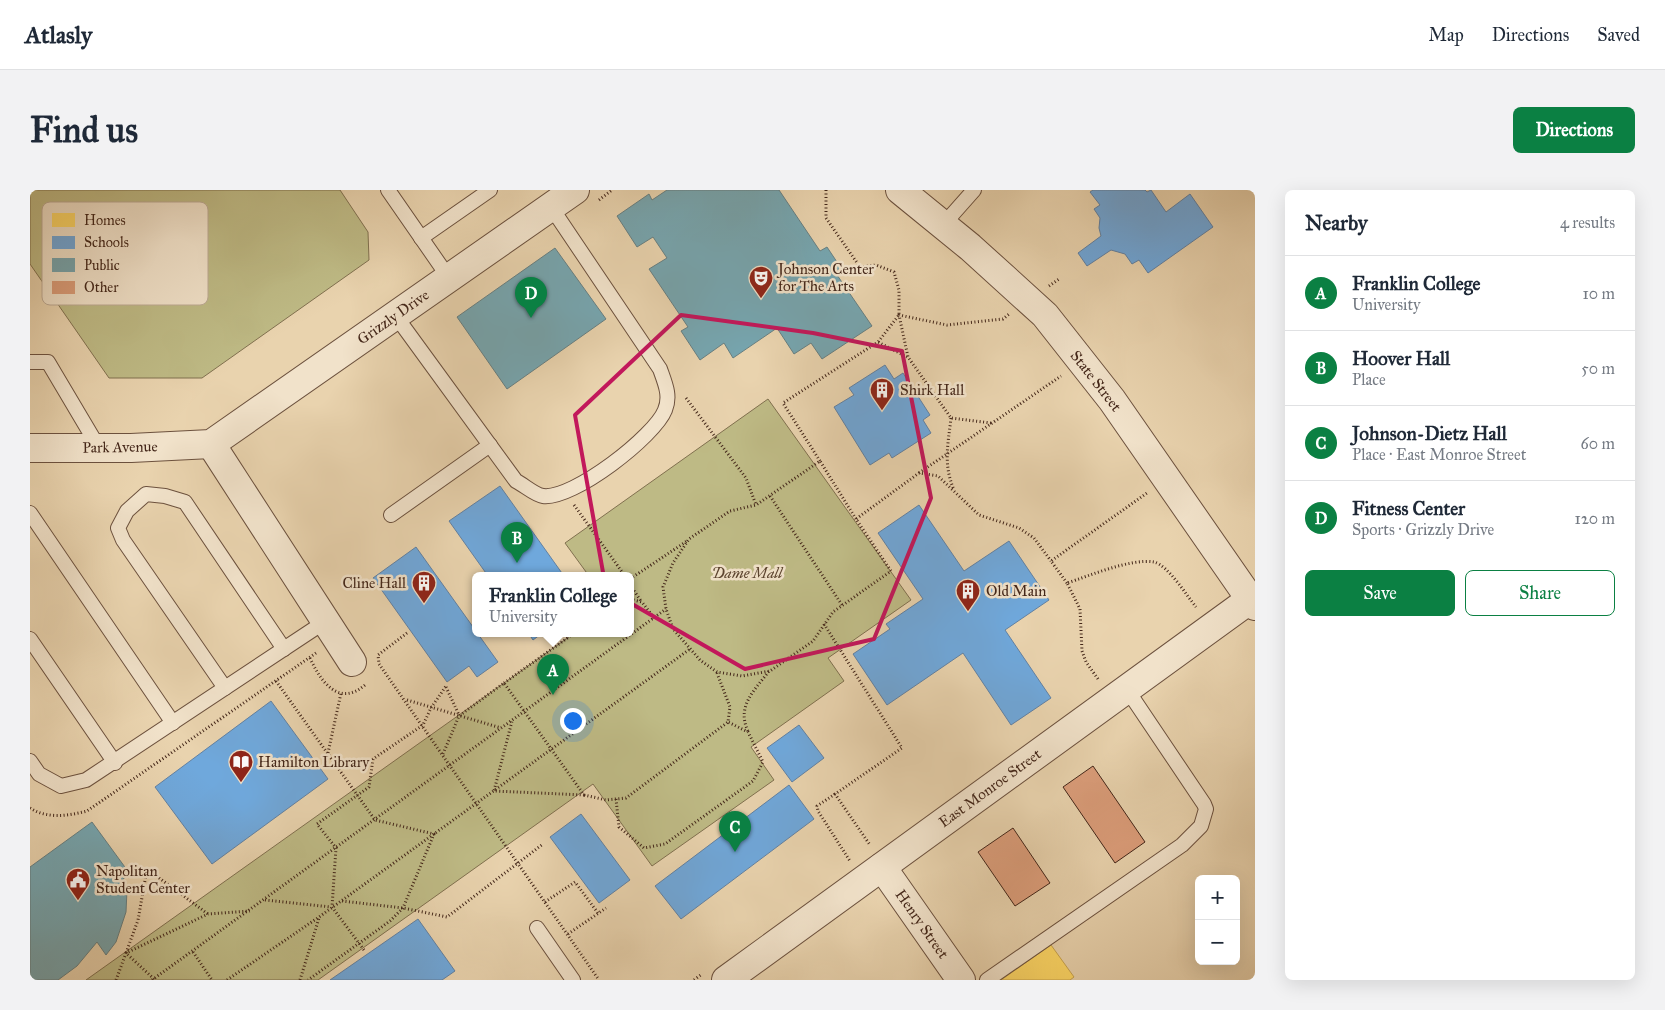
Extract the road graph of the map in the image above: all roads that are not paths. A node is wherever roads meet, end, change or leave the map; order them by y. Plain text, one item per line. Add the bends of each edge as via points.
1 (388, 190) edge
2 (575, 190) edge
3 (900, 190) edge
4 (974, 190) edge
5 (482, 192) edge
6 (551, 207) junction
7 (943, 225) junction
8 (421, 238) junction
9 (449, 278) junction
10 (395, 315) junction
11 (30, 362) edge
12 (211, 444) junction
13 (490, 445) junction
14 (30, 448) edge
15 (98, 448) junction
16 (30, 513) edge
17 (391, 515) dead end
18 (1254, 600) edge
19 (332, 630) junction
20 (30, 639) edge
21 (284, 648) junction
22 (352, 662) dead end
23 (1114, 686) junction
24 (225, 688) junction
25 (173, 723) junction
26 (30, 761) edge
27 (115, 762) junction
28 (877, 858) junction
29 (537, 928) dead end
30 (573, 980) edge
31 (726, 980) edge
32 (961, 980) edge
33 (987, 980) edge

1 - 8 lane
2 - 6 street, Grizzly Drive
3 - 7 street, State Street
4 - 7 lane
5 - 8 lane
6 - 9 street, Grizzly Drive
6 - 13 lane via 662,374 668,396 665,411 656,424 602,472 569,492 543,496 516,481
7 - 18 street, State Street via 1045,315
8 - 9 lane
9 - 10 street, Grizzly Drive
10 - 12 street, Grizzly Drive
10 - 13 lane
11 - 15 lane via 48,362
12 - 15 street, Park Avenue
12 - 19 street
13 - 17 lane
14 - 15 street, Park Avenue
16 - 25 lane
18 - 23 street, East Monroe Street
19 - 21 lane
19 - 22 street
20 - 27 lane
21 - 24 lane
21 - 24 lane via 185,502 146,494 127,511 118,528 123,540
23 - 28 street, East Monroe Street
23 - 33 lane via 1204,804 1205,816 1201,826 1162,861
24 - 25 lane
25 - 27 lane
26 - 27 lane via 39,774 61,786 86,780
28 - 31 street, East Monroe Street
28 - 32 street, Henry Street
29 - 30 lane

